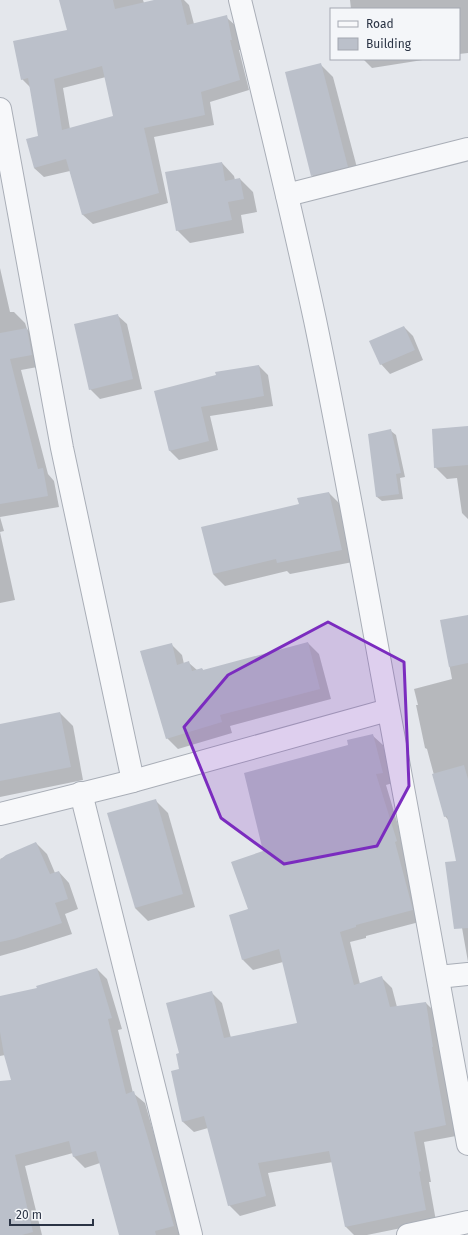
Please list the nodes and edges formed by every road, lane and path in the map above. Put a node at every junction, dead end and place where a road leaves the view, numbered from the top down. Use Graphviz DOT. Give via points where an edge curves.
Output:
graph roads {
  1 [pos="240,0"];
  2 [pos="0,109"];
  3 [pos="468,149"];
  4 [pos="287,195"];
  5 [pos="388,710"];
  6 [pos="133,781"];
  7 [pos="81,793"];
  8 [pos="0,814"];
  9 [pos="468,974"];
  10 [pos="438,977"];
  11 [pos="468,1144"];
  12 [pos="468,1222"];
  13 [pos="191,1235"];
  14 [pos="408,1235"];
  1 -- 4 [label="street"];
  2 -- 6 [label="street" via="62,448"];
  3 -- 4 [label="street"];
  4 -- 5 [label="street" via="341,447"];
  5 -- 6 [label="street"];
  5 -- 10 [label="street"];
  6 -- 7 [label="street"];
  7 -- 8 [label="street"];
  7 -- 13 [label="street"];
  9 -- 10 [label="street"];
  10 -- 11 [label="street"];
  12 -- 14 [label="street"];
}
